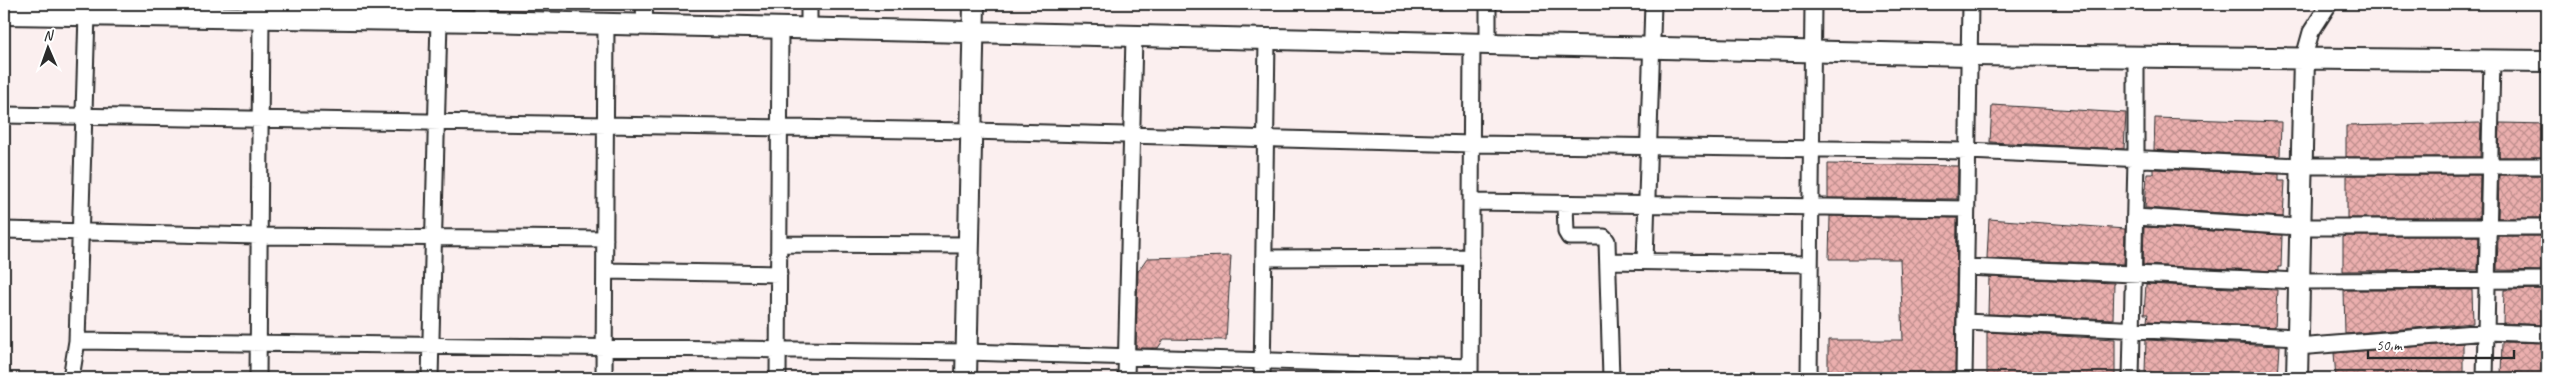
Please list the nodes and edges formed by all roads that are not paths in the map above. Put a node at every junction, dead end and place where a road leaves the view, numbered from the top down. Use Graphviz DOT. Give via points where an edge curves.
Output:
graph roads {
  1 [pos="644,4"];
  2 [pos="809,4"];
  3 [pos="974,4"];
  4 [pos="1488,4"];
  5 [pos="1653,4"];
  6 [pos="1813,4"];
  7 [pos="1970,4"];
  8 [pos="2329,4"];
  9 [pos="166,10"];
  10 [pos="331,11"];
  11 [pos="484,12"];
  12 [pos="4,14"];
  13 [pos="86,14"];
  14 [pos="261,17"];
  15 [pos="439,20"];
  16 [pos="606,24"];
  17 [pos="645,25"];
  18 [pos="780,28"];
  19 [pos="809,28"];
  20 [pos="973,32"];
  21 [pos="1134,36"];
  22 [pos="1267,40"];
  23 [pos="1480,45"];
  24 [pos="1653,49"];
  25 [pos="1812,52"];
  26 [pos="1969,55"];
  27 [pos="2136,57"];
  28 [pos="2304,57"];
  29 [pos="2492,60"];
  30 [pos="2547,61"];
  31 [pos="4,115"];
  32 [pos="84,116"];
  33 [pos="260,119"];
  34 [pos="436,122"];
  35 [pos="606,125"];
  36 [pos="780,128"];
  37 [pos="971,131"];
  38 [pos="1132,135"];
  39 [pos="1266,138"];
  40 [pos="1472,144"];
  41 [pos="1650,146"];
  42 [pos="1811,149"];
  43 [pos="1968,151"];
  44 [pos="2136,159"];
  45 [pos="2492,165"];
  46 [pos="2300,166"];
  47 [pos="2547,166"];
  48 [pos="1472,202"];
  49 [pos="1565,204"];
  50 [pos="1648,205"];
  51 [pos="1810,208"];
  52 [pos="1967,209"];
  53 [pos="2134,217"];
  54 [pos="2299,227"];
  55 [pos="2490,227"];
  56 [pos="2547,227"];
  57 [pos="4,230"];
  58 [pos="80,230"];
  59 [pos="258,236"];
  60 [pos="434,236"];
  61 [pos="605,239"];
  62 [pos="779,244"];
  63 [pos="969,244"];
  64 [pos="1471,257"];
  65 [pos="1264,258"];
  66 [pos="1645,261"];
  67 [pos="1608,262"];
  68 [pos="1810,264"];
  69 [pos="1966,268"];
  70 [pos="605,271"];
  71 [pos="779,274"];
  72 [pos="2133,275"];
  73 [pos="2488,279"];
  74 [pos="2547,280"];
  75 [pos="2298,281"];
  76 [pos="1965,322"];
  77 [pos="2132,329"];
  78 [pos="2487,332"];
  79 [pos="2547,334"];
  80 [pos="77,341"];
  81 [pos="2297,342"];
  82 [pos="257,344"];
  83 [pos="431,346"];
  84 [pos="604,348"];
  85 [pos="778,350"];
  86 [pos="967,352"];
  87 [pos="1127,357"];
  88 [pos="1262,361"];
  89 [pos="1470,373"];
  90 [pos="71,378"];
  91 [pos="258,378"];
  92 [pos="430,378"];
  93 [pos="604,378"];
  94 [pos="778,378"];
  95 [pos="966,378"];
  96 [pos="1126,378"];
  97 [pos="1262,378"];
  98 [pos="1611,378"];
  99 [pos="1809,378"];
  100 [pos="1964,378"];
  101 [pos="2131,378"];
  102 [pos="2296,378"];
  103 [pos="2485,378"];
  1 -- 17 [label="street"];
  2 -- 19 [label="street"];
  3 -- 20 [label="street"];
  4 -- 23 [label="street"];
  5 -- 24 [label="street"];
  6 -- 25 [label="street"];
  7 -- 26 [label="street"];
  8 -- 28 [label="street" via="2311,32"];
  9 -- 13 [label="street"];
  9 -- 14 [label="street"];
  10 -- 14 [label="street"];
  10 -- 15 [label="street"];
  11 -- 15 [label="street"];
  11 -- 16 [label="street"];
  12 -- 13 [label="street"];
  13 -- 32 [label="street"];
  14 -- 33 [label="street"];
  15 -- 34 [label="street"];
  16 -- 17 [label="street"];
  16 -- 35 [label="street"];
  17 -- 18 [label="street"];
  18 -- 19 [label="street"];
  18 -- 36 [label="street"];
  19 -- 20 [label="street"];
  20 -- 21 [label="street"];
  20 -- 37 [label="street"];
  21 -- 22 [label="street"];
  21 -- 38 [label="street"];
  22 -- 23 [label="street"];
  22 -- 39 [label="street"];
  23 -- 24 [label="street"];
  23 -- 40 [label="street"];
  24 -- 25 [label="street"];
  24 -- 41 [label="street"];
  25 -- 26 [label="street"];
  25 -- 42 [label="street"];
  26 -- 27 [label="street"];
  26 -- 43 [label="street"];
  27 -- 28 [label="street"];
  27 -- 44 [label="street"];
  28 -- 29 [label="street"];
  28 -- 46 [label="street"];
  29 -- 30 [label="street"];
  29 -- 45 [label="street"];
  31 -- 32 [label="street"];
  32 -- 33 [label="street"];
  32 -- 58 [label="street"];
  33 -- 34 [label="street"];
  33 -- 59 [label="street"];
  34 -- 35 [label="street"];
  34 -- 60 [label="street"];
  35 -- 36 [label="street"];
  35 -- 61 [label="street"];
  36 -- 37 [label="street"];
  36 -- 62 [label="street"];
  37 -- 38 [label="street"];
  37 -- 63 [label="street"];
  38 -- 39 [label="street"];
  38 -- 87 [label="street"];
  39 -- 40 [label="street"];
  39 -- 65 [label="street"];
  40 -- 41 [label="street"];
  40 -- 48 [label="street"];
  41 -- 42 [label="street"];
  41 -- 50 [label="street"];
  42 -- 43 [label="street"];
  42 -- 51 [label="street"];
  43 -- 44 [label="street"];
  43 -- 52 [label="street"];
  44 -- 46 [label="street"];
  44 -- 53 [label="street"];
  45 -- 46 [label="street"];
  45 -- 47 [label="street"];
  45 -- 55 [label="street"];
  46 -- 54 [label="street"];
  48 -- 49 [label="street"];
  48 -- 64 [label="street"];
  49 -- 50 [label="street"];
  49 -- 67 [label="street" via="1566,232 1569,236 1604,237"];
  50 -- 51 [label="street"];
  50 -- 66 [label="street"];
  51 -- 52 [label="street"];
  51 -- 68 [label="street"];
  52 -- 69 [label="street"];
  53 -- 54 [label="street"];
  53 -- 72 [label="street"];
  54 -- 55 [label="street"];
  54 -- 75 [label="street"];
  55 -- 56 [label="street"];
  55 -- 73 [label="street"];
  57 -- 58 [label="street"];
  58 -- 59 [label="street"];
  58 -- 80 [label="street"];
  59 -- 60 [label="street"];
  59 -- 82 [label="street"];
  60 -- 61 [label="street"];
  60 -- 83 [label="street"];
  61 -- 70 [label="street"];
  62 -- 63 [label="street"];
  62 -- 71 [label="street"];
  63 -- 86 [label="street"];
  64 -- 65 [label="street"];
  64 -- 89 [label="street"];
  65 -- 88 [label="street"];
  66 -- 67 [label="street"];
  66 -- 68 [label="street"];
  67 -- 98 [label="street"];
  68 -- 99 [label="street"];
  69 -- 72 [label="street"];
  69 -- 76 [label="street"];
  70 -- 71 [label="street"];
  70 -- 84 [label="street"];
  71 -- 85 [label="street"];
  72 -- 75 [label="street"];
  72 -- 77 [label="street"];
  73 -- 74 [label="street"];
  73 -- 75 [label="street"];
  73 -- 78 [label="street"];
  75 -- 81 [label="street"];
  76 -- 77 [label="street"];
  76 -- 100 [label="street"];
  77 -- 81 [label="street"];
  77 -- 101 [label="street"];
  78 -- 79 [label="street"];
  78 -- 81 [label="street"];
  78 -- 103 [label="street"];
  80 -- 82 [label="street"];
  80 -- 90 [label="street"];
  81 -- 102 [label="street"];
  82 -- 83 [label="street"];
  82 -- 91 [label="street"];
  83 -- 84 [label="street"];
  83 -- 92 [label="street"];
  84 -- 85 [label="street"];
  84 -- 93 [label="street"];
  85 -- 86 [label="street"];
  85 -- 94 [label="street"];
  86 -- 87 [label="street"];
  86 -- 95 [label="street"];
  87 -- 88 [label="street"];
  87 -- 96 [label="street"];
  88 -- 89 [label="street"];
  88 -- 97 [label="street"];
}
